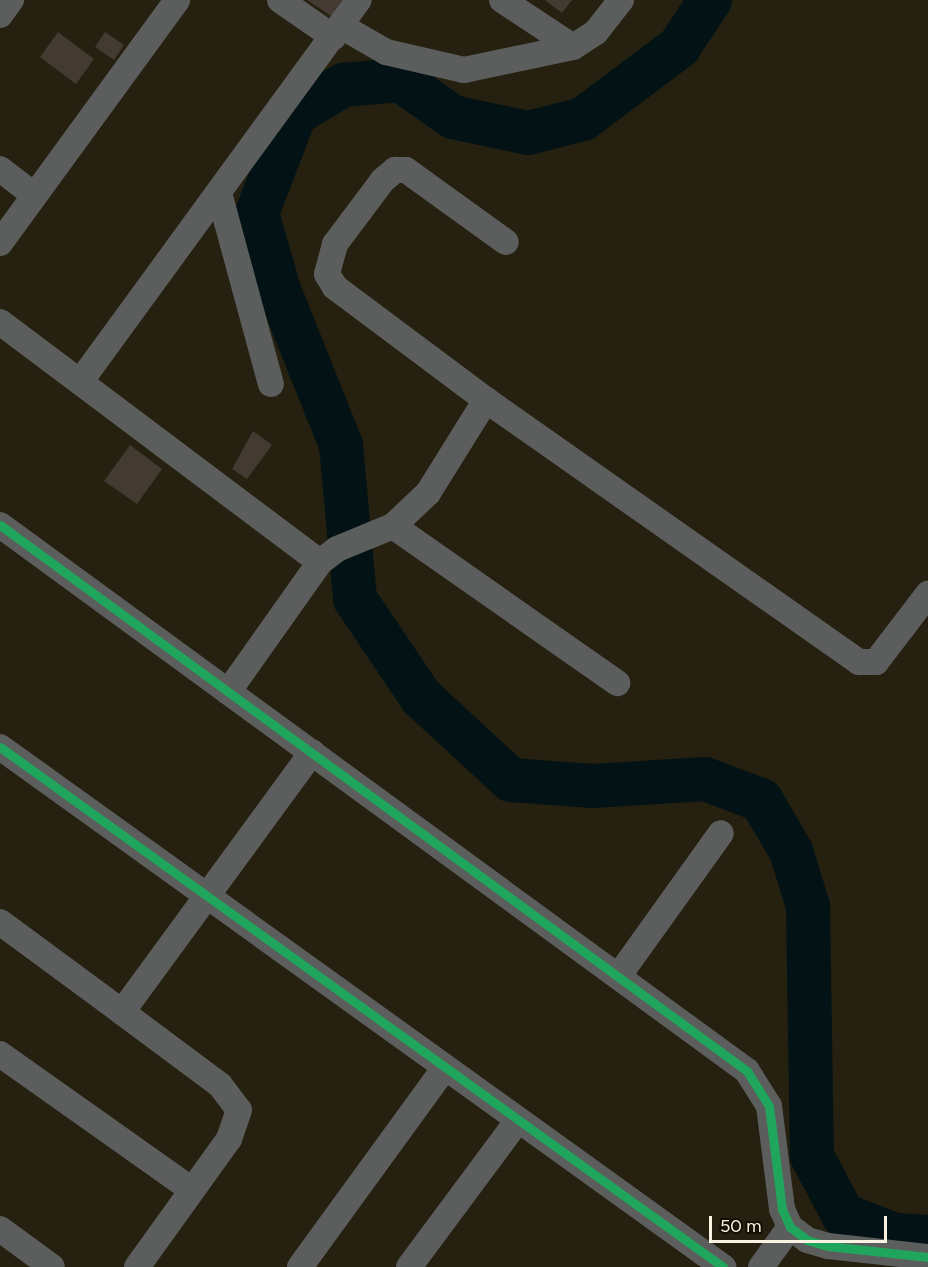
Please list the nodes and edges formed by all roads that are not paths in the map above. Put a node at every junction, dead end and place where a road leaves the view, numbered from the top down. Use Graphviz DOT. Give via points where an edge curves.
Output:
graph roads {
  1 [pos="11,0"];
  2 [pos="177,0"];
  3 [pos="280,0"];
  4 [pos="359,0"];
  5 [pos="502,0"];
  6 [pos="621,0"];
  7 [pos="0,15"];
  8 [pos="337,32"];
  9 [pos="573,47"];
  10 [pos="0,170"];
  11 [pos="219,193"];
  12 [pos="34,195"];
  13 [pos="506,242"];
  14 [pos="0,243"];
  15 [pos="0,322"];
  16 [pos="80,382"];
  17 [pos="271,384"];
  18 [pos="486,400"];
  19 [pos="0,525"];
  20 [pos="393,526"];
  21 [pos="339,550"];
  22 [pos="928,594"];
  23 [pos="617,683"];
  24 [pos="228,692"];
  25 [pos="0,747"];
  26 [pos="312,752"];
  27 [pos="721,833"];
  28 [pos="205,898"];
  29 [pos="0,922"];
  30 [pos="620,974"];
  31 [pos="123,1012"];
  32 [pos="0,1054"];
  33 [pos="444,1069"];
  34 [pos="518,1120"];
  35 [pos="192,1190"];
  36 [pos="790,1227"];
  37 [pos="0,1229"];
  38 [pos="928,1257"];
  39 [pos="52,1267"];
  40 [pos="137,1267"];
  41 [pos="300,1267"];
  42 [pos="410,1267"];
  43 [pos="723,1267"];
  44 [pos="761,1267"];
  1 -- 7 [label="street"];
  2 -- 12 [label="street"];
  3 -- 8 [label="street"];
  4 -- 8 [label="street"];
  5 -- 9 [label="street"];
  6 -- 9 [label="street" via="596,32"];
  8 -- 9 [label="street" via="386,52 464,70"];
  8 -- 11 [label="street"];
  10 -- 12 [label="street"];
  11 -- 16 [label="street"];
  11 -- 17 [label="street"];
  12 -- 14 [label="street"];
  13 -- 18 [label="street" via="417,177 395,171 328,258 327,274 335,287"];
  15 -- 16 [label="street"];
  16 -- 21 [label="street"];
  18 -- 20 [label="street" via="428,493"];
  18 -- 22 [label="street" via="859,662 876,662"];
  19 -- 24 [label="street"];
  20 -- 21 [label="street"];
  20 -- 23 [label="street"];
  21 -- 24 [label="street"];
  24 -- 26 [label="street"];
  25 -- 28 [label="street"];
  26 -- 28 [label="street"];
  26 -- 30 [label="street"];
  27 -- 30 [label="street"];
  28 -- 31 [label="street"];
  28 -- 33 [label="street"];
  29 -- 31 [label="street"];
  30 -- 36 [label="street" via="761,1086 769,1106 783,1209"];
  31 -- 35 [label="street" via="220,1084 239,1110 229,1139"];
  32 -- 35 [label="street"];
  33 -- 34 [label="street"];
  33 -- 41 [label="street"];
  34 -- 42 [label="street"];
  34 -- 43 [label="street"];
  35 -- 40 [label="street"];
  36 -- 38 [label="street" via="807,1240 828,1246"];
  36 -- 44 [label="street"];
  37 -- 39 [label="street"];
}
